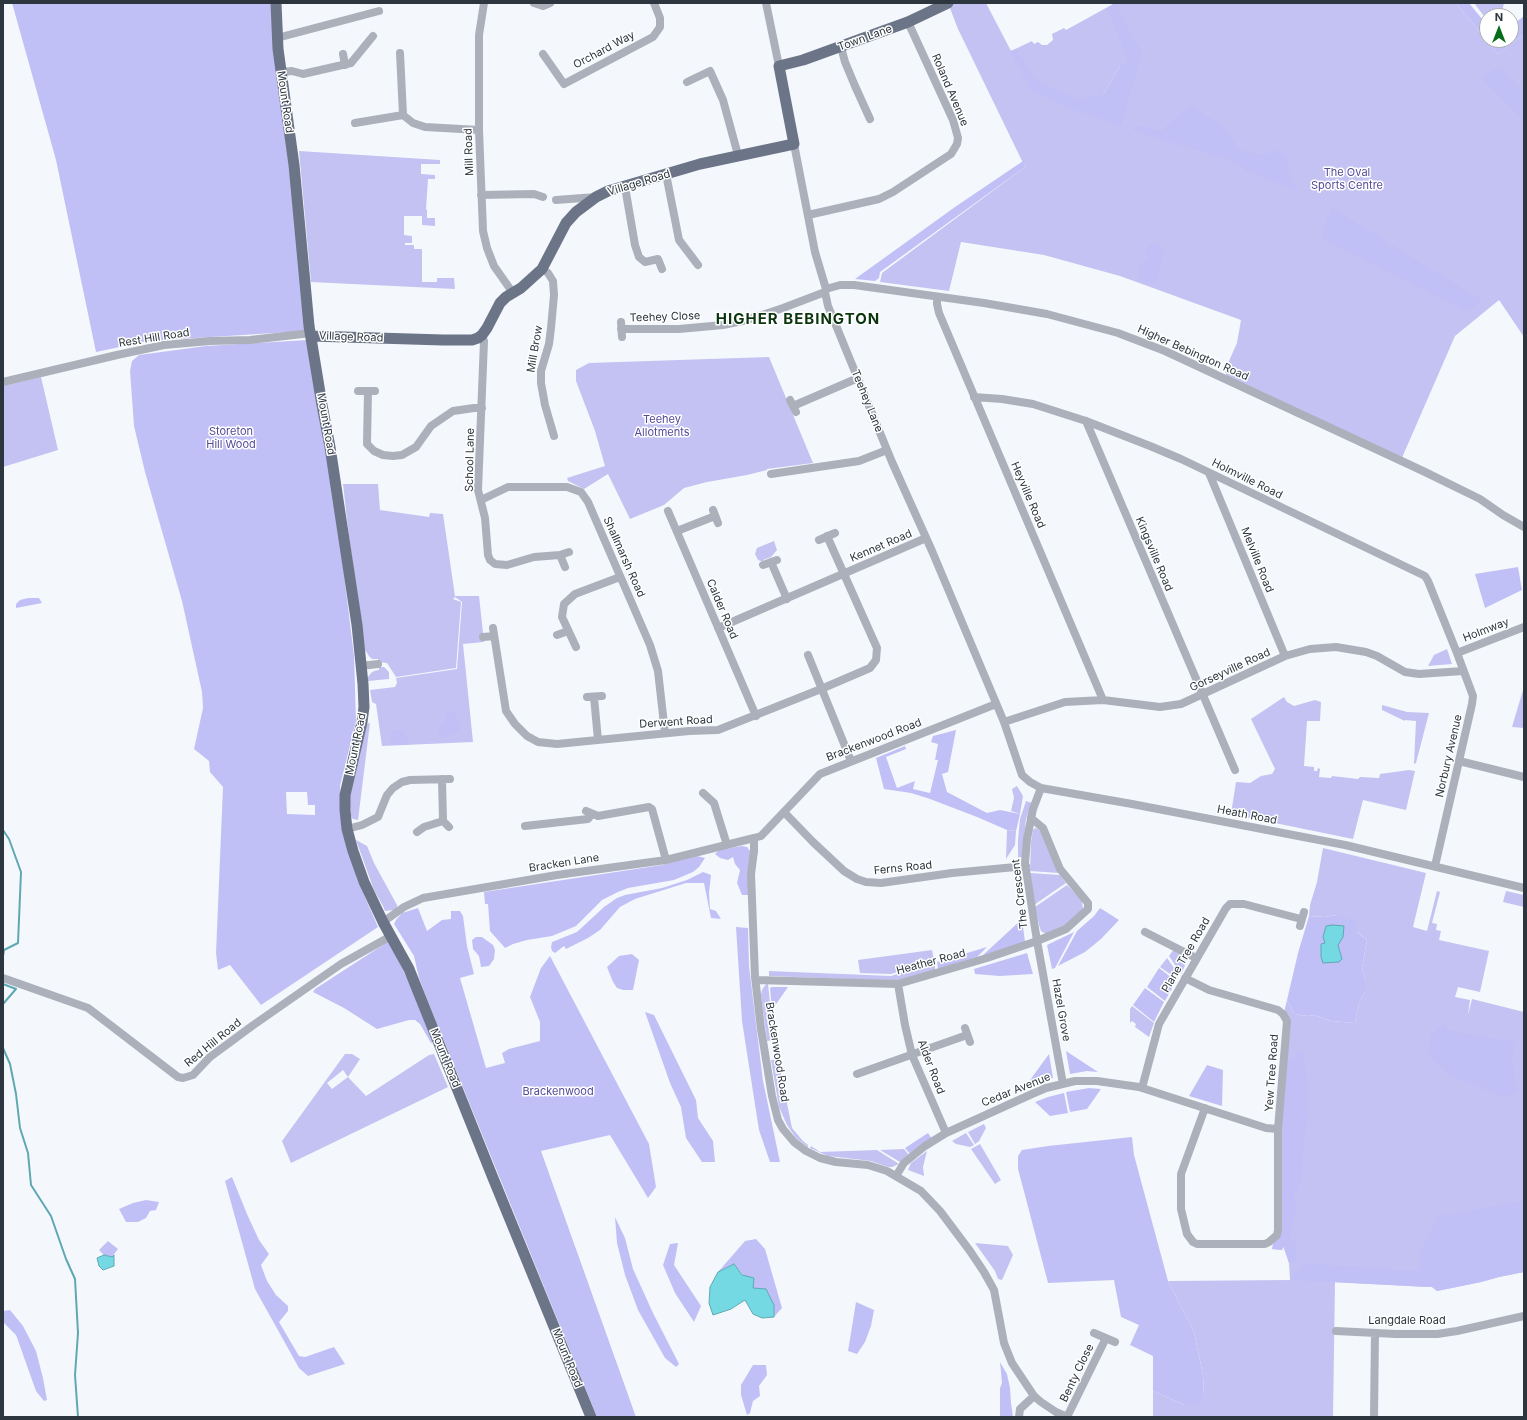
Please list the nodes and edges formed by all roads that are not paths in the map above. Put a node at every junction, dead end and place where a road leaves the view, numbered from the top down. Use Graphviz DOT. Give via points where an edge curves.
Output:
graph roads {
  1 [pos="276,3"];
  2 [pos="484,3"];
  3 [pos="534,3"];
  4 [pos="550,3"];
  5 [pos="654,3"];
  6 [pos="766,3"];
  7 [pos="948,3"];
  8 [pos="379,11"];
  9 [pos="908,22"];
  10 [pos="373,36"];
  11 [pos="277,38"];
  12 [pos="841,47"];
  13 [pos="400,53"];
  14 [pos="343,54"];
  15 [pos="543,54"];
  16 [pos="345,64"];
  17 [pos="779,66"];
  18 [pos="281,72"];
  19 [pos="687,82"];
  20 [pos="403,115"];
  21 [pos="870,118"];
  22 [pos="355,123"];
  23 [pos="479,130"];
  24 [pos="794,144"];
  25 [pos="738,155"];
  26 [pos="666,174"];
  27 [pos="625,186"];
  28 [pos="481,195"];
  29 [pos="543,197"];
  30 [pos="596,197"];
  31 [pos="556,200"];
  32 [pos="808,215"];
  33 [pos="698,265"];
  34 [pos="542,269"];
  35 [pos="662,269"];
  36 [pos="825,291"];
  37 [pos="513,293"];
  38 [pos="937,297"];
  39 [pos="621,329"];
  40 [pos="314,335"];
  41 [pos="482,335"];
  42 [pos="858,378"];
  43 [pos="3,382"];
  44 [pos="358,391"];
  45 [pos="974,397"];
  46 [pos="793,406"];
  47 [pos="482,408"];
  48 [pos="1086,421"];
  49 [pos="554,436"];
  50 [pos="887,450"];
  51 [pos="1209,473"];
  52 [pos="771,474"];
  53 [pos="481,500"];
  54 [pos="668,511"];
  55 [pos="716,516"];
  56 [pos="1524,527"];
  57 [pos="676,531"];
  58 [pos="835,532"];
  59 [pos="827,536"];
  60 [pos="926,538"];
  61 [pos="819,540"];
  62 [pos="569,552"];
  63 [pos="560,555"];
  64 [pos="763,565"];
  65 [pos="565,567"];
  66 [pos="843,574"];
  67 [pos="620,577"];
  68 [pos="786,599"];
  69 [pos="718,628"];
  70 [pos="1523,630"];
  71 [pos="568,631"];
  72 [pos="558,635"];
  73 [pos="483,637"];
  74 [pos="576,647"];
  75 [pos="1457,652"];
  76 [pos="808,655"];
  77 [pos="1284,656"];
  78 [pos="378,664"];
  79 [pos="361,666"];
  80 [pos="1463,671"];
  81 [pos="822,689"];
  82 [pos="1202,695"];
  83 [pos="595,696"];
  84 [pos="1103,700"];
  85 [pos="996,704"];
  86 [pos="756,716"];
  87 [pos="1004,722"];
  88 [pos="665,733"];
  89 [pos="598,740"];
  90 [pos="851,761"];
  91 [pos="1460,761"];
  92 [pos="1235,770"];
  93 [pos="1524,777"];
  94 [pos="1041,788"];
  95 [pos="702,792"];
  96 [pos="784,812"];
  97 [pos="1031,818"];
  98 [pos="443,821"];
  99 [pos="525,826"];
  100 [pos="449,827"];
  101 [pos="419,828"];
  102 [pos="347,829"];
  103 [pos="754,838"];
  104 [pos="727,845"];
  105 [pos="666,860"];
  106 [pos="1026,866"];
  107 [pos="1435,866"];
  108 [pos="1524,888"];
  109 [pos="1302,919"];
  110 [pos="383,922"];
  111 [pos="1145,932"];
  112 [pos="391,936"];
  113 [pos="1037,941"];
  114 [pos="1196,958"];
  115 [pos="3,978"];
  116 [pos="1185,978"];
  117 [pos="756,980"];
  118 [pos="898,984"];
  119 [pos="967,1035"];
  120 [pos="912,1055"];
  121 [pos="857,1074"];
  122 [pos="1063,1084"];
  123 [pos="1142,1088"];
  124 [pos="1205,1108"];
  125 [pos="1278,1129"];
  126 [pos="946,1133"];
  127 [pos="896,1176"];
  128 [pos="1524,1316"];
  129 [pos="1336,1332"];
  130 [pos="1094,1333"];
  131 [pos="1375,1334"];
  132 [pos="1106,1338"];
  133 [pos="1115,1342"];
  134 [pos="1034,1396"];
  135 [pos="591,1417"];
  136 [pos="1019,1417"];
  137 [pos="1067,1417"];
  138 [pos="1374,1417"];
  1 -- 11 [label="main road, Mount Road"];
  2 -- 23 [label="street, Mill Road" via="479,35"];
  3 -- 4 [label="street" via="543,6"];
  5 -- 15 [label="street, Orchard Way" via="660,18 660,26 653,37 564,84"];
  6 -- 17 [label="street"];
  7 -- 9 [label="main road, Town Lane"];
  8 -- 11 [label="street"];
  9 -- 12 [label="main road, Town Lane"];
  9 -- 32 [label="street, Roland Avenue" via="953,120 957,144 951,154 879,199"];
  10 -- 16 [label="street" via="351,63"];
  11 -- 18 [label="main road, Mount Road"];
  12 -- 17 [label="main road, Town Lane"];
  12 -- 21 [label="street" via="852,80"];
  13 -- 20 [label="street"];
  14 -- 16 [label="street"];
  16 -- 18 [label="street" via="303,74"];
  17 -- 24 [label="main road, Teehey Lane"];
  18 -- 40 [label="main road, Mount Road"];
  19 -- 25 [label="street" via="710,71 723,100"];
  20 -- 22 [label="street"];
  20 -- 23 [label="street" via="413,123 425,127"];
  23 -- 28 [label="street, Mill Road"];
  24 -- 25 [label="main road, Village Road"];
  24 -- 32 [label="street, Teehey Lane"];
  25 -- 26 [label="main road, Village Road"];
  26 -- 27 [label="main road, Village Road"];
  26 -- 33 [label="street" via="679,240"];
  27 -- 30 [label="main road, Village Road"];
  27 -- 35 [label="street" via="639,256 645,262 658,259"];
  28 -- 29 [label="street" via="534,194"];
  28 -- 37 [label="street, Mill Road" via="483,231 487,248 494,266"];
  30 -- 31 [label="street"];
  30 -- 34 [label="main road, Village Road" via="566,223"];
  32 -- 36 [label="street, Teehey Lane"];
  34 -- 37 [label="main road, Village Road"];
  34 -- 49 [label="street, Mill Brow" via="553,281 551,328 541,371 541,383"];
  36 -- 38 [label="street, Higher Bebington Road" via="840,285 854,285"];
  36 -- 39 [label="street, Teehey Close" via="769,313 723,325 679,329"];
  36 -- 42 [label="street, Teehey Lane" via="828,306"];
  37 -- 41 [label="main road, Village Road" via="500,303"];
  38 -- 45 [label="street, Heyville Road" via="939,313"];
  38 -- 56 [label="street, Higher Bebington Road" via="1070,319 1158,348 1423,471 1480,499"];
  40 -- 41 [label="main road, Village Road" via="472,340"];
  40 -- 43 [label="street, Rest Hill Road" via="164,345"];
  40 -- 79 [label="main road, Mount Road"];
  41 -- 47 [label="street, School Lane"];
  42 -- 46 [label="street"];
  42 -- 50 [label="street, Teehey Lane"];
  44 -- 47 [label="street" via="371,391 367,444 374,451 388,456 402,455 416,447 432,426 453,411"];
  45 -- 48 [label="street, Holmville Road" via="1033,404"];
  45 -- 84 [label="street, Heyville Road"];
  47 -- 53 [label="street, School Lane" via="478,490"];
  48 -- 51 [label="street, Holmville Road"];
  48 -- 82 [label="street, Kingsville Road"];
  50 -- 52 [label="street" via="859,461"];
  50 -- 60 [label="street, Teehey Lane"];
  51 -- 75 [label="street, Holmville Road" via="1425,576"];
  51 -- 77 [label="street, Melville Road"];
  53 -- 63 [label="street, School Lane" via="488,555 495,564 507,565 534,557"];
  53 -- 67 [label="street, Shallmarsh Road" via="508,487 567,487 581,492 588,502"];
  54 -- 57 [label="street, Calder Road"];
  55 -- 57 [label="street"];
  57 -- 69 [label="street, Calder Road"];
  58 -- 59 [label="street"];
  59 -- 61 [label="street"];
  59 -- 66 [label="street, Kennet Road"];
  60 -- 66 [label="street, Kennet Road"];
  60 -- 85 [label="street, Teehey Lane"];
  62 -- 63 [label="street, School Lane"];
  63 -- 65 [label="street"];
  64 -- 68 [label="street" via="774,561"];
  66 -- 68 [label="street, Kennet Road"];
  66 -- 81 [label="street, Derwent Road" via="877,648 876,660 870,668"];
  67 -- 71 [label="street" via="575,594 564,604 562,617"];
  67 -- 88 [label="street, Shallmarsh Road" via="655,658"];
  68 -- 69 [label="street, Kennet Road"];
  69 -- 86 [label="street, Calder Road"];
  70 -- 75 [label="street, Holmway"];
  71 -- 72 [label="street"];
  71 -- 74 [label="street"];
  73 -- 89 [label="street, Derwent Road" via="494,632 506,711 527,736 544,744"];
  75 -- 80 [label="street, Norbury Avenue"];
  76 -- 81 [label="street"];
  77 -- 80 [label="street, Gorseyville Road" via="1310,648 1336,647 1377,656 1406,672 1419,674"];
  77 -- 82 [label="street, Gorseyville Road"];
  78 -- 79 [label="street"];
  79 -- 102 [label="main road, Mount Road" via="364,707 345,795"];
  80 -- 91 [label="street, Norbury Avenue" via="1472,696 1472,704"];
  81 -- 86 [label="street, Derwent Road"];
  81 -- 90 [label="street"];
  82 -- 84 [label="street, Gorseyville Road" via="1181,704 1160,707"];
  82 -- 92 [label="street, Kingsville Road"];
  83 -- 89 [label="street"];
  84 -- 87 [label="street, Gorseyville Road" via="1064,702"];
  85 -- 87 [label="street, Teehey Lane"];
  85 -- 90 [label="street, Brackenwood Road"];
  86 -- 88 [label="street, Derwent Road" via="718,730"];
  87 -- 94 [label="street, Heath Road" via="1022,775"];
  88 -- 89 [label="street, Derwent Road"];
  90 -- 96 [label="street, Brackenwood Road" via="820,774"];
  91 -- 93 [label="street"];
  91 -- 107 [label="street, Norbury Avenue"];
  94 -- 97 [label="street, The Crescent"];
  94 -- 107 [label="street, Heath Road" via="1345,845"];
  95 -- 104 [label="street" via="714,803"];
  96 -- 103 [label="street, Brackenwood Road" via="761,836"];
  96 -- 106 [label="street, Ferns Road" via="844,871 866,882 882,883"];
  97 -- 106 [label="street, The Crescent"];
  97 -- 113 [label="street, The Crescent" via="1043,828 1060,869 1088,903 1088,910 1066,929"];
  98 -- 100 [label="street"];
  98 -- 101 [label="street"];
  98 -- 102 [label="street" via="446,779 410,780 393,788 387,795 378,817"];
  99 -- 105 [label="street" via="588,819 589,813 598,816 649,807 652,809"];
  102 -- 110 [label="main road, Mount Road" via="364,882"];
  103 -- 104 [label="street, Bracken Lane"];
  103 -- 117 [label="street, Brackenwood Road" via="751,874"];
  104 -- 105 [label="street, Bracken Lane"];
  105 -- 110 [label="street, Bracken Lane" via="422,898"];
  106 -- 113 [label="street, The Crescent"];
  107 -- 108 [label="street, Heath Road"];
  109 -- 114 [label="street, Plane Tree Road" via="1244,904 1230,904"];
  110 -- 112 [label="main road, Mount Road"];
  111 -- 114 [label="street"];
  112 -- 115 [label="street, Red Hill Road" via="330,972 210,1057 193,1075 183,1078 178,1077 88,1008"];
  112 -- 135 [label="main road, Mount Road" via="409,969"];
  113 -- 118 [label="street, Heather Road"];
  113 -- 122 [label="street, Hazel Grove"];
  114 -- 116 [label="street, Plane Tree Road"];
  116 -- 123 [label="street, Plane Tree Road" via="1159,1024"];
  116 -- 125 [label="street, Yew Tree Road" via="1209,990 1278,1010 1283,1014 1286,1020"];
  117 -- 118 [label="street, Heather Road"];
  117 -- 127 [label="street, Brackenwood Road" via="772,1096 783,1129 794,1142 820,1158 868,1165"];
  118 -- 120 [label="street, Alder Road"];
  119 -- 120 [label="street"];
  120 -- 121 [label="street"];
  120 -- 126 [label="street, Alder Road"];
  122 -- 123 [label="street, Cedar Avenue" via="1092,1080"];
  122 -- 126 [label="street, Cedar Avenue" via="1046,1088"];
  123 -- 124 [label="street, Cedar Avenue"];
  124 -- 125 [label="street, Cedar Avenue" via="1266,1128"];
  124 -- 125 [label="street, Yew Tree Road" via="1181,1174 1181,1209 1189,1237 1197,1244 1266,1244 1277,1235"];
  126 -- 127 [label="street, Cedar Avenue" via="904,1163"];
  127 -- 134 [label="street, Brackenwood Road" via="921,1192 940,1211 984,1272 994,1290 1004,1343 1012,1363"];
  128 -- 131 [label="street, Langdale Road" via="1437,1334"];
  129 -- 131 [label="street, Langdale Road"];
  130 -- 132 [label="street, Benty Close"];
  131 -- 138 [label="street"];
  132 -- 133 [label="street, Benty Close"];
  132 -- 137 [label="street, Benty Close"];
  134 -- 136 [label="street" via="1020,1409"];
  134 -- 137 [label="street"];
}
